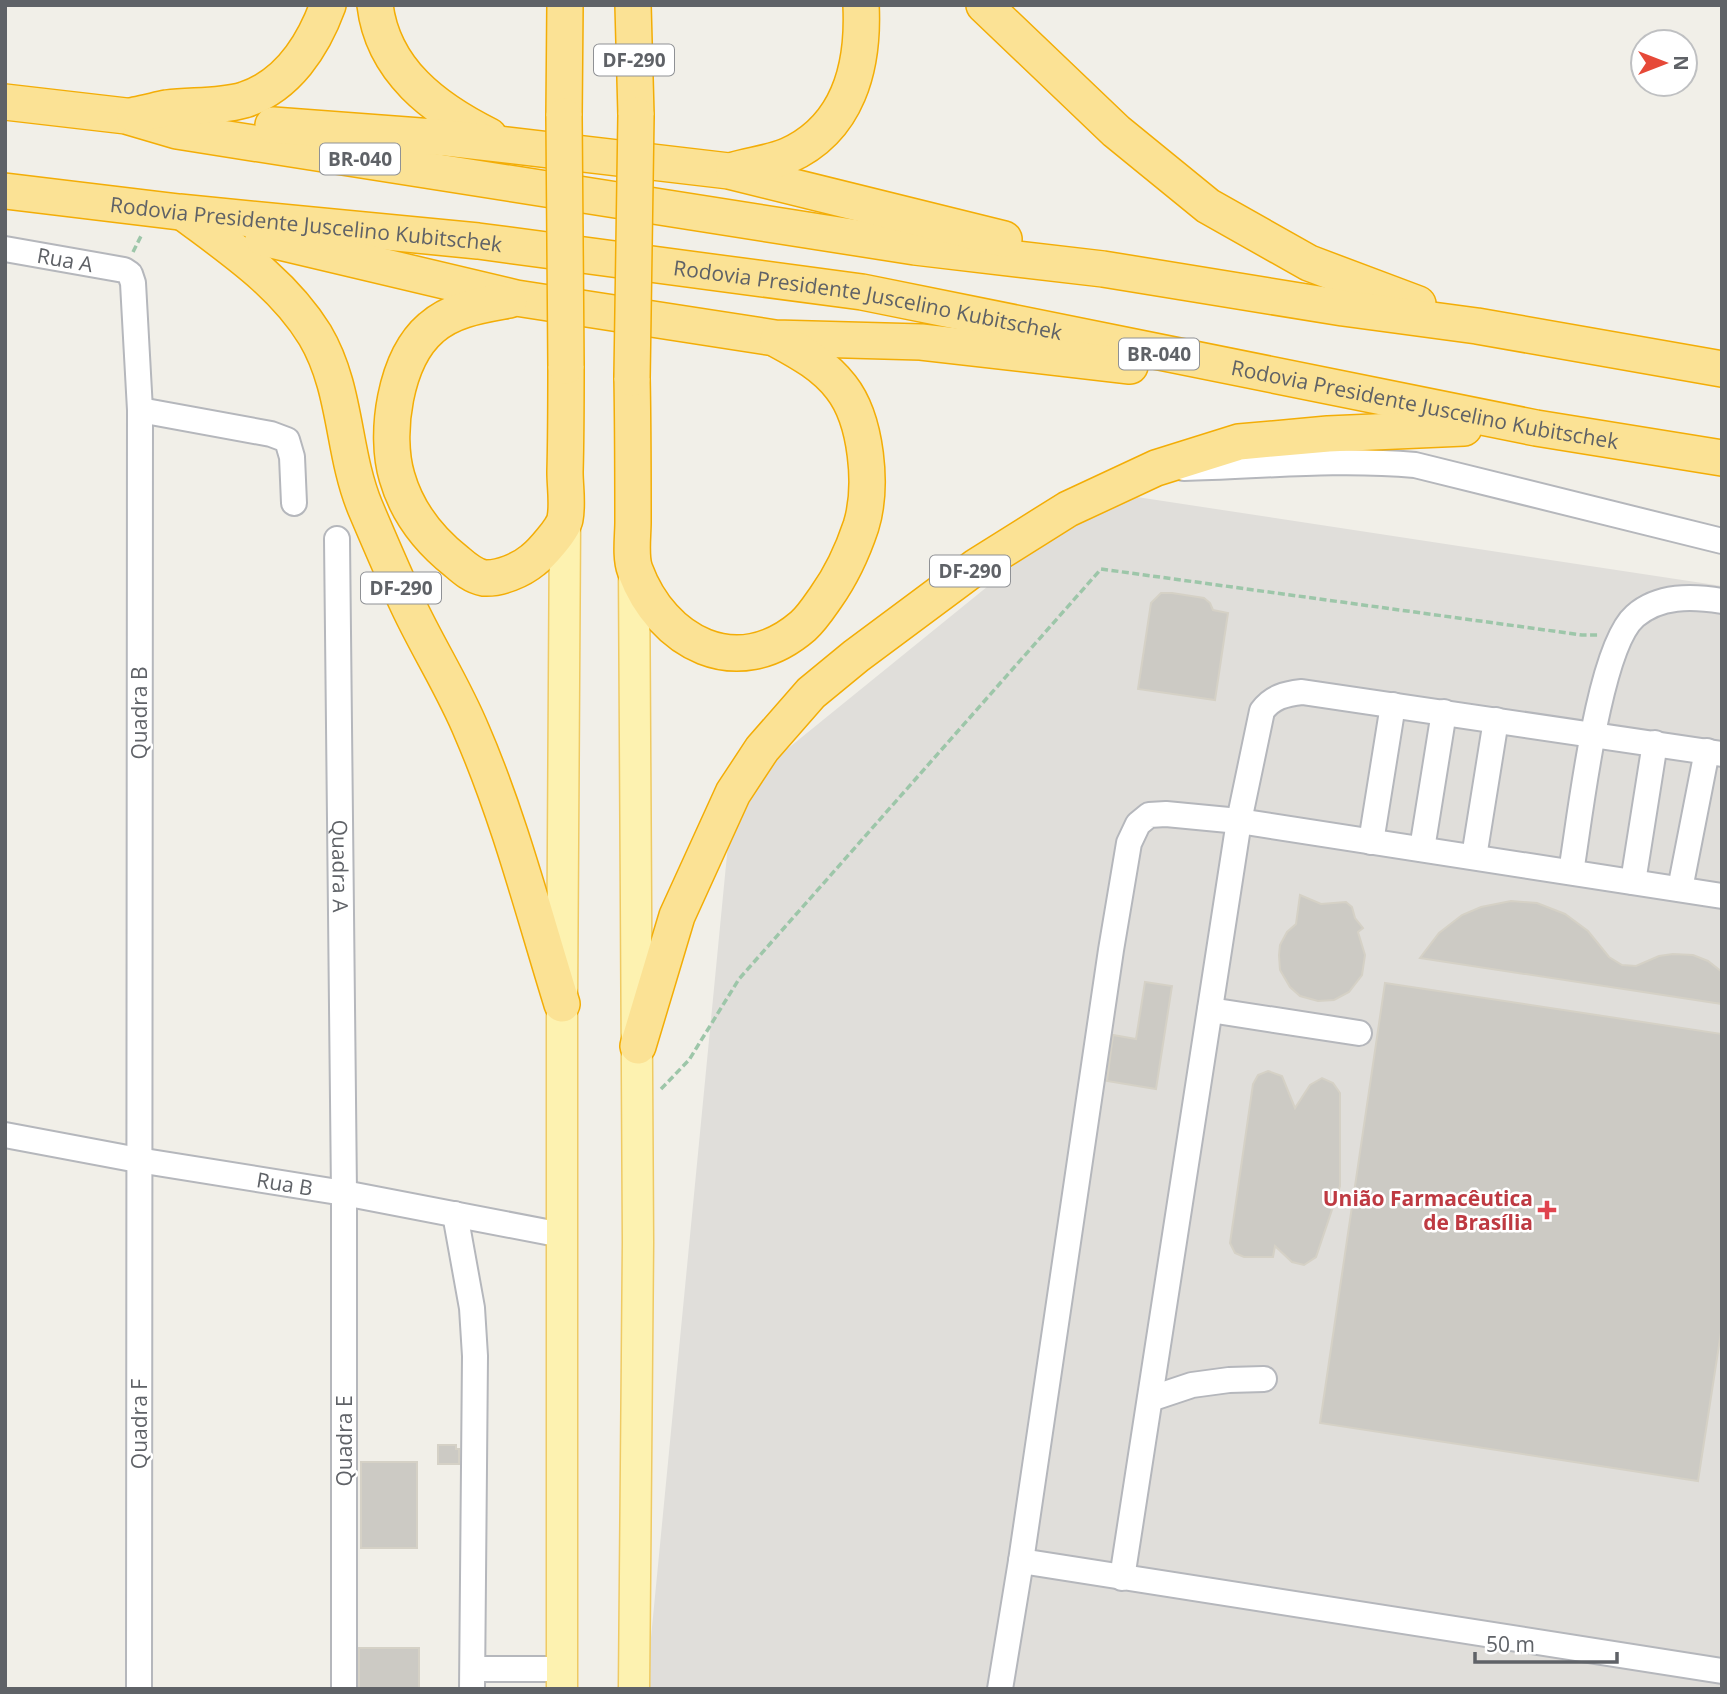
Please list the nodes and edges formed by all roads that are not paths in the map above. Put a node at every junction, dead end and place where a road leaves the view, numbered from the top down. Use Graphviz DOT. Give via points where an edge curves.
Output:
graph roads {
  1 [pos="328,5"];
  2 [pos="375,5"];
  3 [pos="565,5"];
  4 [pos="633,5"];
  5 [pos="861,5"];
  6 [pos="984,5"];
  7 [pos="5,102"];
  8 [pos="128,116"];
  9 [pos="505,145"];
  10 [pos="729,171"];
  11 [pos="5,191"];
  12 [pos="173,211"];
  13 [pos="5,249"];
  14 [pos="1103,269"];
  15 [pos="124,270"];
  16 [pos="516,299"];
  17 [pos="1477,326"];
  18 [pos="775,338"];
  19 [pos="1206,362"];
  20 [pos="1722,369"];
  21 [pos="140,410"];
  22 [pos="1536,428"];
  23 [pos="1722,458"];
  24 [pos="1156,468"];
  25 [pos="294,503"];
  26 [pos="565,522"];
  27 [pos="337,539"];
  28 [pos="1722,541"];
  29 [pos="634,568"];
  30 [pos="1722,601"];
  31 [pos="1393,705"];
  32 [pos="1444,712"];
  33 [pos="1496,720"];
  34 [pos="1593,733"];
  35 [pos="1656,743"];
  36 [pos="1714,752"];
  37 [pos="1238,821"];
  38 [pos="1371,842"];
  39 [pos="1422,849"];
  40 [pos="1474,858"];
  41 [pos="1571,872"];
  42 [pos="1633,882"];
  43 [pos="1680,889"];
  44 [pos="1722,896"];
  45 [pos="562,1004"];
  46 [pos="1210,1010"];
  47 [pos="1359,1033"];
  48 [pos="638,1046"];
  49 [pos="5,1135"];
  50 [pos="138,1160"];
  51 [pos="344,1193"];
  52 [pos="455,1214"];
  53 [pos="562,1235"];
  54 [pos="1264,1379"];
  55 [pos="1150,1399"];
  56 [pos="1021,1561"];
  57 [pos="1122,1578"];
  58 [pos="1722,1671"];
  59 [pos="472,1679"];
  60 [pos="562,1679"];
  61 [pos="139,1689"];
  62 [pos="344,1689"];
  63 [pos="634,1689"];
  64 [pos="1000,1689"];
  1 -- 8 [label="highway" via="313,42 284,77 264,91 242,101"];
  2 -- 9 [label="highway" via="385,41 404,76 439,107"];
  3 -- 26 [label="highway, DF-290, bridge"];
  4 -- 29 [label="highway, DF-290, bridge"];
  5 -- 10 [label="highway" via="861,47 853,86 833,118 812,140 785,156"];
  6 -- 17 [label="highway" via="1116,131 1208,206 1310,263"];
  7 -- 8 [label="highway, BR-040"];
  8 -- 9 [label="highway"];
  8 -- 14 [label="highway, BR-040" via="177,131 715,217"];
  9 -- 10 [label="highway"];
  10 -- 14 [label="highway" via="1051,251"];
  11 -- 12 [label="highway, Rodovia Presidente Juscelino Kubitschek / BR-040"];
  12 -- 16 [label="highway" via="249,235"];
  12 -- 19 [label="highway, Rodovia Presidente Juscelino Kubitschek / BR-040" via="478,241 862,292"];
  12 -- 45 [label="highway, DF-290" via="249,261 301,314 326,359 340,394 352,467 364,504 472,733 510,833"];
  13 -- 15 [label="street, Rua A"];
  14 -- 17 [label="highway, BR-040"];
  15 -- 21 [label="street, Quadra B" via="130,274 135,296"];
  16 -- 18 [label="highway"];
  16 -- 26 [label="highway, DF-290" via="450,315 418,343 407,360 395,402 396,475 409,507 437,546 484,578 528,564"];
  17 -- 20 [label="highway, BR-040"];
  18 -- 19 [label="highway" via="921,342 1155,369"];
  18 -- 29 [label="highway" via="827,371 855,410 862,434 865,504 834,585 804,625 788,636 753,652 728,652 703,648 681,635 664,618"];
  19 -- 22 [label="highway, Rodovia Presidente Juscelino Kubitschek / BR-040"];
  21 -- 25 [label="street" via="288,440"];
  21 -- 50 [label="street, Quadra B"];
  22 -- 23 [label="highway, Rodovia Presidente Juscelino Kubitschek / BR-040"];
  22 -- 24 [label="highway, DF-290" via="1411,429 1239,442"];
  24 -- 28 [label="street" via="1370,462 1415,465"];
  24 -- 48 [label="highway, DF-290" via="1068,509 977,566 811,693 762,749 733,793 677,916"];
  26 -- 45 [label="main road, DF-290"];
  27 -- 51 [label="street, Quadra A"];
  29 -- 48 [label="main road, DF-290"];
  30 -- 34 [label="street" via="1674,598 1651,604 1633,617 1611,660"];
  31 -- 32 [label="street"];
  31 -- 37 [label="street" via="1302,692 1269,701 1262,711"];
  31 -- 38 [label="street"];
  32 -- 33 [label="street"];
  32 -- 39 [label="street"];
  33 -- 34 [label="street"];
  33 -- 40 [label="street"];
  34 -- 35 [label="street"];
  34 -- 41 [label="street"];
  35 -- 36 [label="street"];
  35 -- 42 [label="street"];
  36 -- 43 [label="street"];
  37 -- 38 [label="street"];
  37 -- 46 [label="street"];
  37 -- 56 [label="street" via="1149,815 1129,842"];
  38 -- 39 [label="street"];
  39 -- 40 [label="street"];
  40 -- 41 [label="street"];
  41 -- 42 [label="street"];
  42 -- 43 [label="street"];
  43 -- 44 [label="street"];
  45 -- 53 [label="main road, DF-290"];
  46 -- 47 [label="street"];
  46 -- 55 [label="street"];
  48 -- 63 [label="main road, DF-290"];
  49 -- 50 [label="street, Rua B"];
  50 -- 51 [label="street, Rua B"];
  50 -- 61 [label="street, Quadra F"];
  51 -- 52 [label="street, Rua B"];
  51 -- 62 [label="street, Quadra E"];
  52 -- 53 [label="street, Rua B"];
  52 -- 59 [label="street" via="472,1308 475,1356"];
  53 -- 60 [label="main road, DF-290"];
  54 -- 55 [label="street" via="1192,1385"];
  55 -- 57 [label="street"];
  56 -- 57 [label="street"];
  56 -- 64 [label="street"];
  57 -- 58 [label="street"];
  59 -- 60 [label="street"];
}
